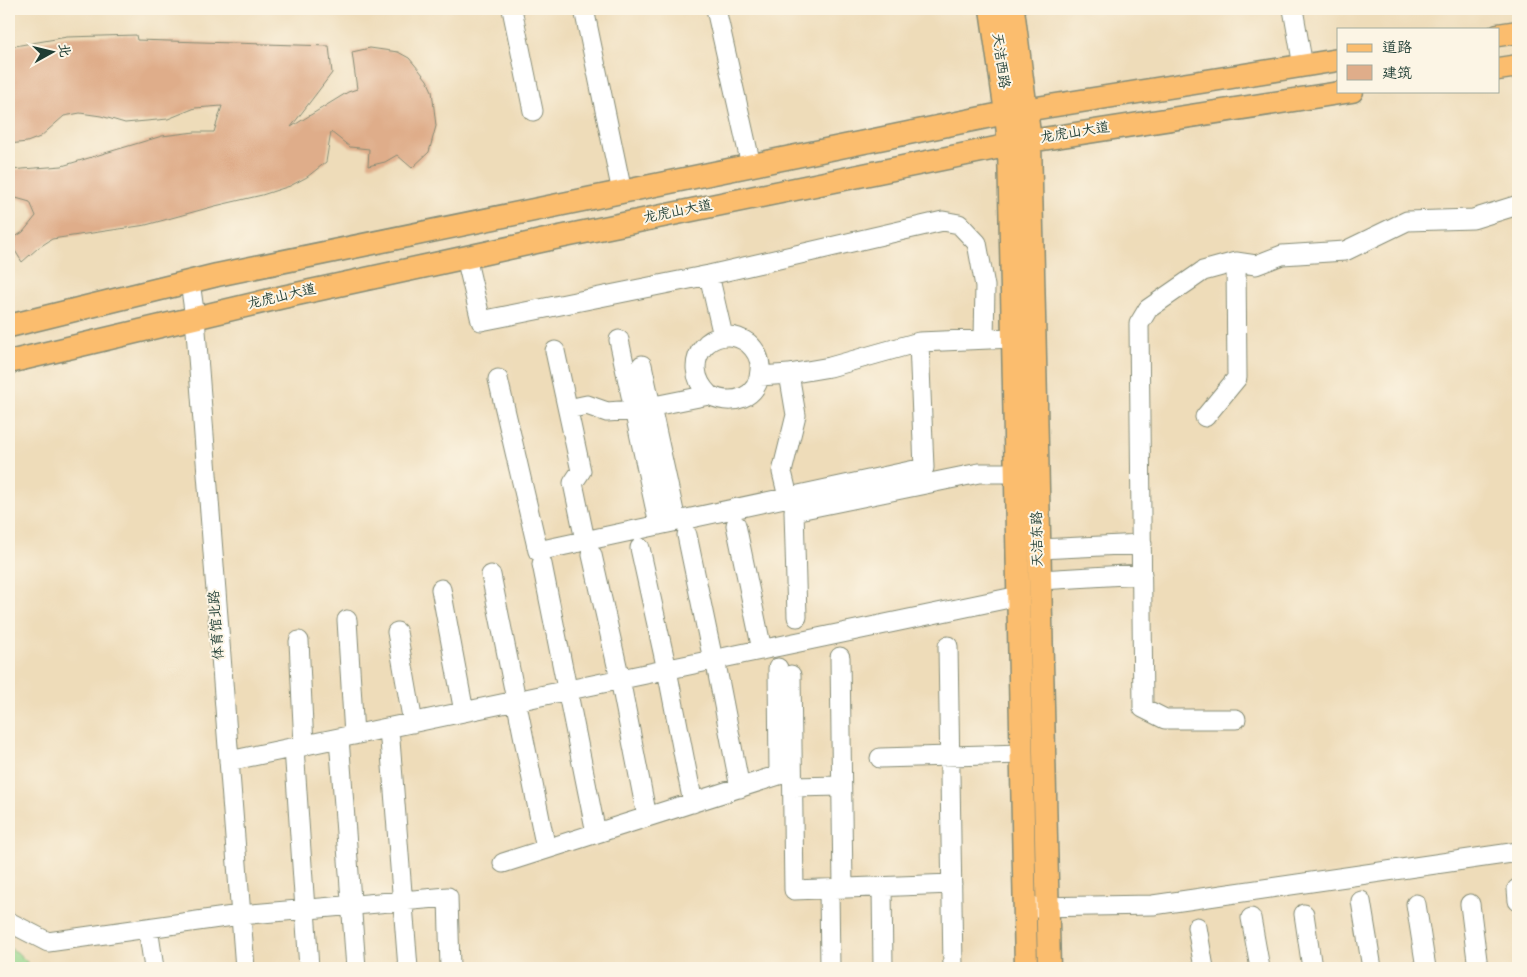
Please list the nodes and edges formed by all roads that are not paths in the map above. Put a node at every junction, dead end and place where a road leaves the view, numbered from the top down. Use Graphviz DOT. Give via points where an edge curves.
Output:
graph roads {
  1 [pos="512,9"];
  2 [pos="584,9"];
  3 [pos="716,9"];
  4 [pos="991,9"];
  5 [pos="1013,9"];
  6 [pos="1293,9"];
  7 [pos="1518,32"];
  8 [pos="1500,35"];
  9 [pos="1337,60"];
  10 [pos="1303,66"];
  11 [pos="1518,66"];
  12 [pos="1500,69"];
  13 [pos="1346,92"];
  14 [pos="533,111"];
  15 [pos="1017,111"];
  16 [pos="1020,143"];
  17 [pos="751,165"];
  18 [pos="622,192"];
  19 [pos="1518,205"];
  20 [pos="466,257"];
  21 [pos="1236,262"];
  22 [pos="709,275"];
  23 [pos="190,282"];
  24 [pos="195,318"];
  25 [pos="9,326"];
  26 [pos="723,336"];
  27 [pos="1013,338"];
  28 [pos="984,339"];
  29 [pos="619,340"];
  30 [pos="919,342"];
  31 [pos="555,351"];
  32 [pos="9,362"];
  33 [pos="642,365"];
  34 [pos="789,374"];
  35 [pos="760,376"];
  36 [pos="498,379"];
  37 [pos="710,395"];
  38 [pos="568,409"];
  39 [pos="642,409"];
  40 [pos="1205,417"];
  41 [pos="1016,473"];
  42 [pos="788,497"];
  43 [pos="736,525"];
  44 [pos="674,527"];
  45 [pos="1142,544"];
  46 [pos="589,548"];
  47 [pos="640,548"];
  48 [pos="1040,549"];
  49 [pos="542,564"];
  50 [pos="1142,574"];
  51 [pos="492,575"];
  52 [pos="1040,580"];
  53 [pos="441,589"];
  54 [pos="1018,596"];
  55 [pos="796,616"];
  56 [pos="347,620"];
  57 [pos="398,632"];
  58 [pos="299,641"];
  59 [pos="948,646"];
  60 [pos="762,650"];
  61 [pos="840,657"];
  62 [pos="714,660"];
  63 [pos="667,670"];
  64 [pos="620,679"];
  65 [pos="566,691"];
  66 [pos="516,701"];
  67 [pos="464,712"];
  68 [pos="1236,718"];
  69 [pos="413,723"];
  70 [pos="389,728"];
  71 [pos="346,737"];
  72 [pos="299,747"];
  73 [pos="1022,754"];
  74 [pos="950,756"];
  75 [pos="880,758"];
  76 [pos="229,761"];
  77 [pos="841,786"];
  78 [pos="793,787"];
  79 [pos="740,788"];
  80 [pos="693,803"];
  81 [pos="647,817"];
  82 [pos="596,833"];
  83 [pos="546,849"];
  84 [pos="1518,852"];
  85 [pos="503,863"];
  86 [pos="952,884"];
  87 [pos="882,887"];
  88 [pos="836,889"];
  89 [pos="403,901"];
  90 [pos="1361,901"];
  91 [pos="1416,904"];
  92 [pos="1470,904"];
  93 [pos="350,905"];
  94 [pos="1048,906"];
  95 [pos="1025,908"];
  96 [pos="305,909"];
  97 [pos="1304,914"];
  98 [pos="240,915"];
  99 [pos="1251,918"];
  100 [pos="9,922"];
  101 [pos="1197,927"];
  102 [pos="148,928"];
  103 [pos="154,968"];
  104 [pos="244,968"];
  105 [pos="309,968"];
  106 [pos="356,968"];
  107 [pos="408,968"];
  108 [pos="450,968"];
  109 [pos="830,968"];
  110 [pos="883,968"];
  111 [pos="953,968"];
  112 [pos="1026,968"];
  113 [pos="1049,968"];
  114 [pos="1204,968"];
  115 [pos="1260,968"];
  116 [pos="1312,968"];
  117 [pos="1372,968"];
  118 [pos="1426,968"];
  119 [pos="1478,968"];
  1 -- 14 [label="street"];
  2 -- 18 [label="street"];
  3 -- 17 [label="street"];
  4 -- 15 [label="main road, 天洁西路"];
  5 -- 15 [label="main road, 天洁西路"];
  6 -- 10 [label="street"];
  7 -- 8 [label="main road"];
  9 -- 10 [label="main road"];
  10 -- 15 [label="main road"];
  11 -- 12 [label="main road"];
  13 -- 16 [label="main road, 龙虎山大道"];
  15 -- 16 [label="main road, 天洁东路"];
  15 -- 17 [label="main road"];
  16 -- 20 [label="main road, 龙虎山大道"];
  16 -- 27 [label="main road, 天洁东路"];
  16 -- 48 [label="main road, 天洁东路"];
  17 -- 18 [label="main road"];
  18 -- 23 [label="main road"];
  19 -- 21 [label="street" via="1473,219 1407,221 1345,251 1282,255 1256,265"];
  20 -- 22 [label="street" via="481,321"];
  20 -- 24 [label="main road, 龙虎山大道"];
  21 -- 40 [label="street" via="1237,378"];
  21 -- 45 [label="street" via="1204,271 1148,309 1140,324"];
  22 -- 26 [label="street"];
  22 -- 28 [label="street" via="943,221 959,224 977,244 985,286"];
  23 -- 24 [label="street, 体育馆北路"];
  23 -- 25 [label="main road"];
  24 -- 32 [label="main road, 龙虎山大道"];
  24 -- 76 [label="street, 体育馆北路"];
  26 -- 35 [label="street" via="734,336 752,346 758,355"];
  26 -- 37 [label="street" via="704,347 697,361 697,378"];
  27 -- 28 [label="street"];
  27 -- 41 [label="main road, 天洁东路"];
  28 -- 30 [label="street"];
  29 -- 39 [label="street"];
  30 -- 34 [label="street" via="830,367"];
  30 -- 42 [label="street" via="924,468"];
  31 -- 38 [label="street"];
  33 -- 39 [label="street"];
  34 -- 35 [label="street"];
  34 -- 42 [label="street" via="796,415 782,472"];
  35 -- 37 [label="street" via="756,386 740,399 719,400"];
  36 -- 46 [label="street" via="538,550"];
  37 -- 39 [label="street"];
  38 -- 39 [label="street" via="587,406 607,412"];
  38 -- 46 [label="street" via="581,471 573,483"];
  39 -- 44 [label="street"];
  41 -- 54 [label="main road, 天洁东路"];
  41 -- 55 [label="street" via="979,473 794,511"];
  42 -- 44 [label="street"];
  43 -- 60 [label="street"];
  44 -- 46 [label="street"];
  44 -- 62 [label="street"];
  45 -- 48 [label="street"];
  45 -- 50 [label="street"];
  46 -- 64 [label="street"];
  47 -- 63 [label="street"];
  48 -- 52 [label="main road, 天洁东路"];
  49 -- 65 [label="street"];
  50 -- 52 [label="street"];
  50 -- 68 [label="street" via="1143,708 1165,720"];
  51 -- 66 [label="street"];
  52 -- 94 [label="main road, 天洁东路"];
  53 -- 67 [label="street"];
  54 -- 60 [label="street"];
  54 -- 73 [label="main road, 天洁东路"];
  56 -- 71 [label="street"];
  57 -- 69 [label="street"];
  58 -- 72 [label="street"];
  59 -- 74 [label="street"];
  60 -- 62 [label="street"];
  61 -- 77 [label="street"];
  62 -- 63 [label="street"];
  62 -- 79 [label="street"];
  63 -- 64 [label="street"];
  63 -- 80 [label="street"];
  64 -- 65 [label="street"];
  64 -- 81 [label="street"];
  65 -- 66 [label="street"];
  65 -- 82 [label="street"];
  66 -- 67 [label="street"];
  66 -- 83 [label="street"];
  67 -- 69 [label="street"];
  69 -- 70 [label="street"];
  70 -- 71 [label="street"];
  70 -- 89 [label="street"];
  71 -- 72 [label="street"];
  71 -- 93 [label="street"];
  72 -- 76 [label="street"];
  72 -- 96 [label="street"];
  73 -- 74 [label="street"];
  73 -- 95 [label="main road, 天洁东路"];
  74 -- 75 [label="street"];
  74 -- 86 [label="street"];
  76 -- 98 [label="street, 体育馆北路"];
  77 -- 78 [label="street"];
  77 -- 88 [label="street"];
  78 -- 79 [label="street" via="785,671 779,776"];
  78 -- 88 [label="street" via="794,890"];
  79 -- 80 [label="street"];
  80 -- 81 [label="street"];
  81 -- 82 [label="street"];
  82 -- 83 [label="street"];
  83 -- 85 [label="street"];
  84 -- 94 [label="street" via="1152,905"];
  86 -- 87 [label="street"];
  86 -- 111 [label="street"];
  87 -- 88 [label="street"];
  87 -- 110 [label="street"];
  88 -- 109 [label="street"];
  89 -- 93 [label="street"];
  89 -- 107 [label="street"];
  89 -- 108 [label="street" via="448,897"];
  90 -- 117 [label="street"];
  91 -- 118 [label="street"];
  92 -- 119 [label="street"];
  93 -- 96 [label="street"];
  93 -- 106 [label="street"];
  94 -- 95 [label="street"];
  94 -- 113 [label="main road, 天洁东路"];
  95 -- 112 [label="main road, 天洁东路"];
  96 -- 98 [label="street"];
  96 -- 105 [label="street"];
  97 -- 116 [label="street"];
  98 -- 102 [label="street"];
  98 -- 104 [label="street, 体育馆北路"];
  99 -- 115 [label="street"];
  100 -- 102 [label="street" via="48,942"];
  101 -- 114 [label="street"];
  102 -- 103 [label="street"];
}
